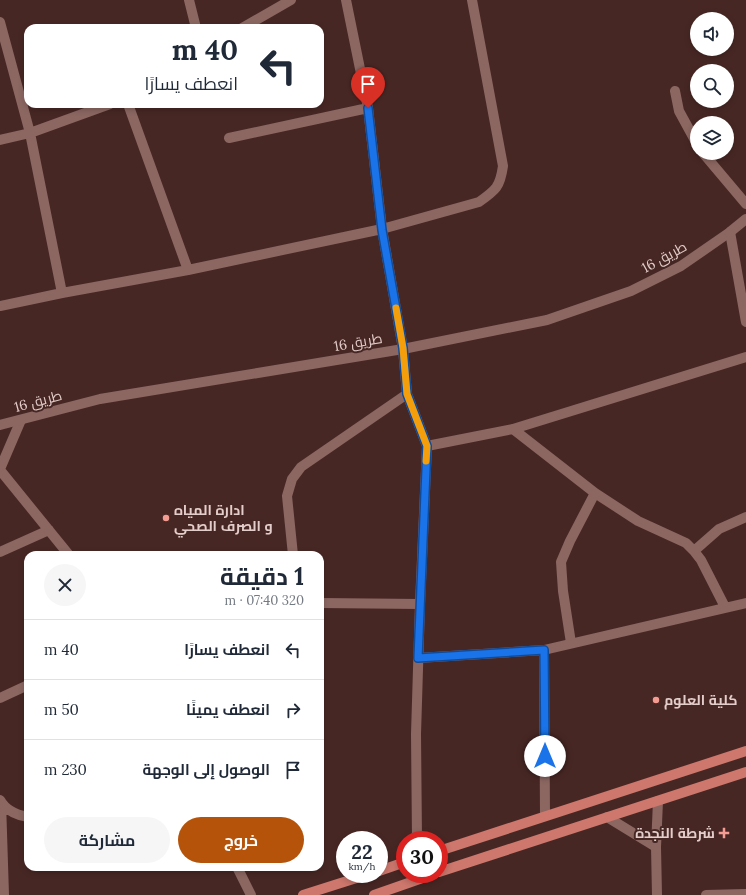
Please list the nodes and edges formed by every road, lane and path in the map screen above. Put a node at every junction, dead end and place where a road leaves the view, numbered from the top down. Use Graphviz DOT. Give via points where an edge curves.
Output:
graph roads {
  1 [pos="189,0"];
  2 [pos="291,0"];
  3 [pos="346,0"];
  4 [pos="472,0"];
  5 [pos="0,22"];
  6 [pos="195,24"];
  7 [pos="249,24"];
  8 [pos="675,91"];
  9 [pos="99,108"];
  10 [pos="129,108"];
  11 [pos="368,108"];
  12 [pos="690,131"];
  13 [pos="30,133"];
  14 [pos="229,138"];
  15 [pos="0,140"];
  16 [pos="709,160"];
  17 [pos="746,204"];
  18 [pos="746,219"];
  19 [pos="382,230"];
  20 [pos="730,232"];
  21 [pos="188,270"];
  22 [pos="62,293"];
  23 [pos="0,306"];
  24 [pos="746,322"];
  25 [pos="403,348"];
  26 [pos="746,357"];
  27 [pos="407,394"];
  28 [pos="21,420"];
  29 [pos="0,426"];
  30 [pos="513,429"];
  31 [pos="427,446"];
  32 [pos="0,469"];
  33 [pos="595,492"];
  34 [pos="746,517"];
  35 [pos="49,530"];
  36 [pos="66,551"];
  37 [pos="293,551"];
  38 [pos="694,551"];
  39 [pos="0,552"];
  40 [pos="324,603"];
  41 [pos="746,603"];
  42 [pos="420,604"];
  43 [pos="725,607"];
  44 [pos="571,643"];
  45 [pos="544,650"];
  46 [pos="418,658"];
  47 [pos="24,687"];
  48 [pos="0,698"];
  49 [pos="746,751"];
  50 [pos="746,772"];
  51 [pos="0,801"];
  52 [pos="658,801"];
  53 [pos="545,816"];
  54 [pos="24,817"];
  55 [pos="607,817"];
  56 [pos="417,831"];
  57 [pos="656,847"];
  58 [pos="448,848"];
  59 [pos="448,869"];
  60 [pos="240,871"];
  61 [pos="341,883"];
  62 [pos="408,883"];
  63 [pos="746,894"];
  64 [pos="4,895"];
  65 [pos="251,895"];
  66 [pos="304,895"];
  67 [pos="374,895"];
  68 [pos="657,895"];
  69 [pos="706,895"];
  1 -- 6 [label="street"];
  2 -- 7 [label="street"];
  3 -- 11 [label="street"];
  4 -- 19 [label="street" via="503,166 500,182 491,194 479,202"];
  5 -- 13 [label="street"];
  8 -- 12 [label="street" via="679,111"];
  9 -- 13 [label="street"];
  10 -- 21 [label="street"];
  11 -- 14 [label="street"];
  11 -- 19 [label="street"];
  13 -- 15 [label="street"];
  13 -- 22 [label="street"];
  16 -- 17 [label="street"];
  18 -- 20 [label="street, طريق 16"];
  19 -- 21 [label="street"];
  19 -- 25 [label="street"];
  20 -- 24 [label="street"];
  20 -- 25 [label="street, طريق 16" via="681,266 631,291 547,320"];
  21 -- 22 [label="street"];
  22 -- 23 [label="street"];
  25 -- 27 [label="street"];
  25 -- 28 [label="street, طريق 16" via="100,399"];
  26 -- 30 [label="street"];
  27 -- 31 [label="street"];
  27 -- 37 [label="street" via="300,467 292,479 287,496"];
  28 -- 29 [label="street, طريق 16"];
  28 -- 32 [label="street"];
  30 -- 31 [label="street"];
  30 -- 33 [label="street"];
  31 -- 42 [label="street"];
  32 -- 35 [label="street"];
  33 -- 38 [label="street" via="638,521 686,543"];
  33 -- 44 [label="street" via="561,562"];
  34 -- 38 [label="street" via="719,530"];
  35 -- 36 [label="street"];
  35 -- 39 [label="street"];
  38 -- 43 [label="street"];
  40 -- 42 [label="street"];
  41 -- 43 [label="street"];
  42 -- 46 [label="street"];
  43 -- 44 [label="street"];
  44 -- 45 [label="street"];
  45 -- 46 [label="street"];
  45 -- 53 [label="street"];
  46 -- 56 [label="street"];
  47 -- 48 [label="street"];
  49 -- 53 [label="main road"];
  50 -- 52 [label="main road"];
  51 -- 54 [label="street" via="8,810"];
  51 -- 64 [label="street"];
  52 -- 55 [label="main road"];
  52 -- 57 [label="street"];
  53 -- 58 [label="main road"];
  55 -- 57 [label="street"];
  55 -- 59 [label="main road"];
  57 -- 68 [label="street"];
  60 -- 65 [label="street"];
  61 -- 66 [label="main road"];
  62 -- 67 [label="main road"];
  63 -- 69 [label="street"];
}
